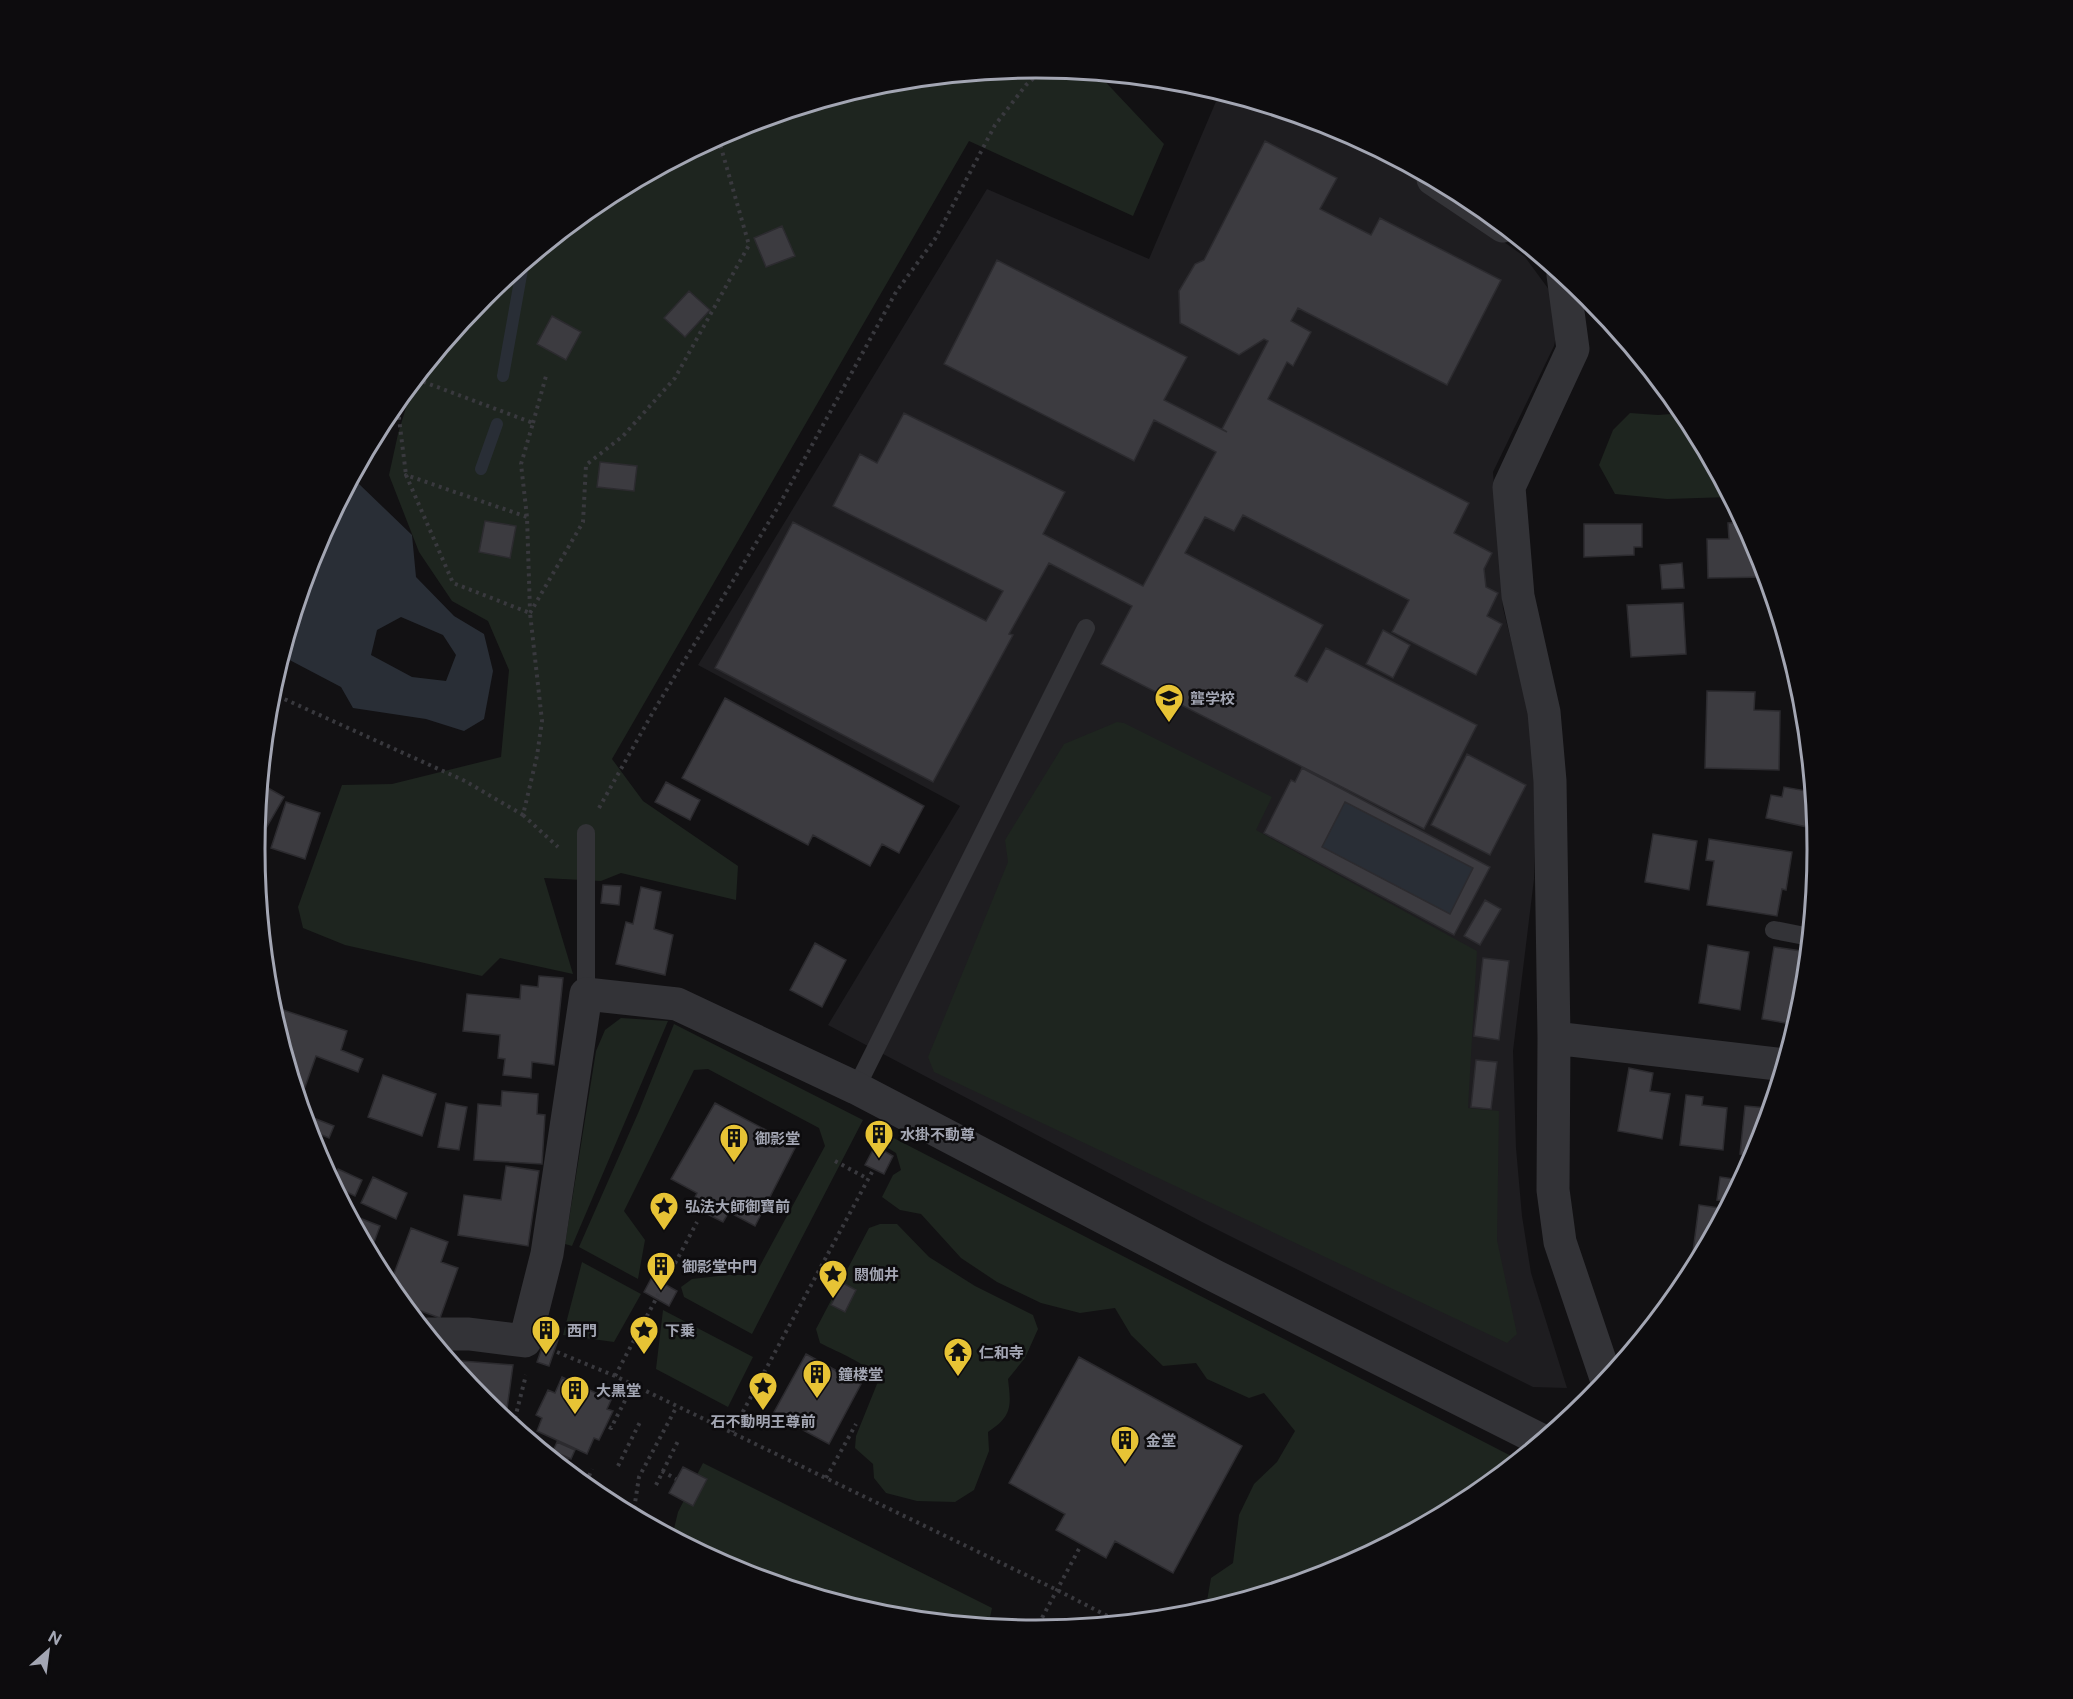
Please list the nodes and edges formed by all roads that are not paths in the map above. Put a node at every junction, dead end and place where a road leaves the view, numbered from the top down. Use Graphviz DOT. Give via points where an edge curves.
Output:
graph roads {
  1 [pos="1565,288"];
  2 [pos="1086,628"];
  3 [pos="586,833"];
  4 [pos="1774,930"];
  5 [pos="1802,936"];
  6 [pos="586,994"];
  7 [pos="1554,1038"];
  8 [pos="1777,1064"];
  9 [pos="856,1088"];
  10 [pos="436,1334"];
  11 [pos="1604,1372"];
  12 [pos="1536,1437"];
  1 -- 7 [label="street" via="1574,349 1509,487 1518,596 1544,712 1550,781"];
  2 -- 9 [label="lane"];
  3 -- 6 [label="lane"];
  4 -- 5 [label="lane"];
  6 -- 9 [label="street" via="677,1004"];
  6 -- 10 [label="street" via="547,1254 525,1341"];
  7 -- 8 [label="street"];
  7 -- 11 [label="street" via="1553,1190 1560,1242"];
  9 -- 12 [label="street" via="1215,1276"];
}
